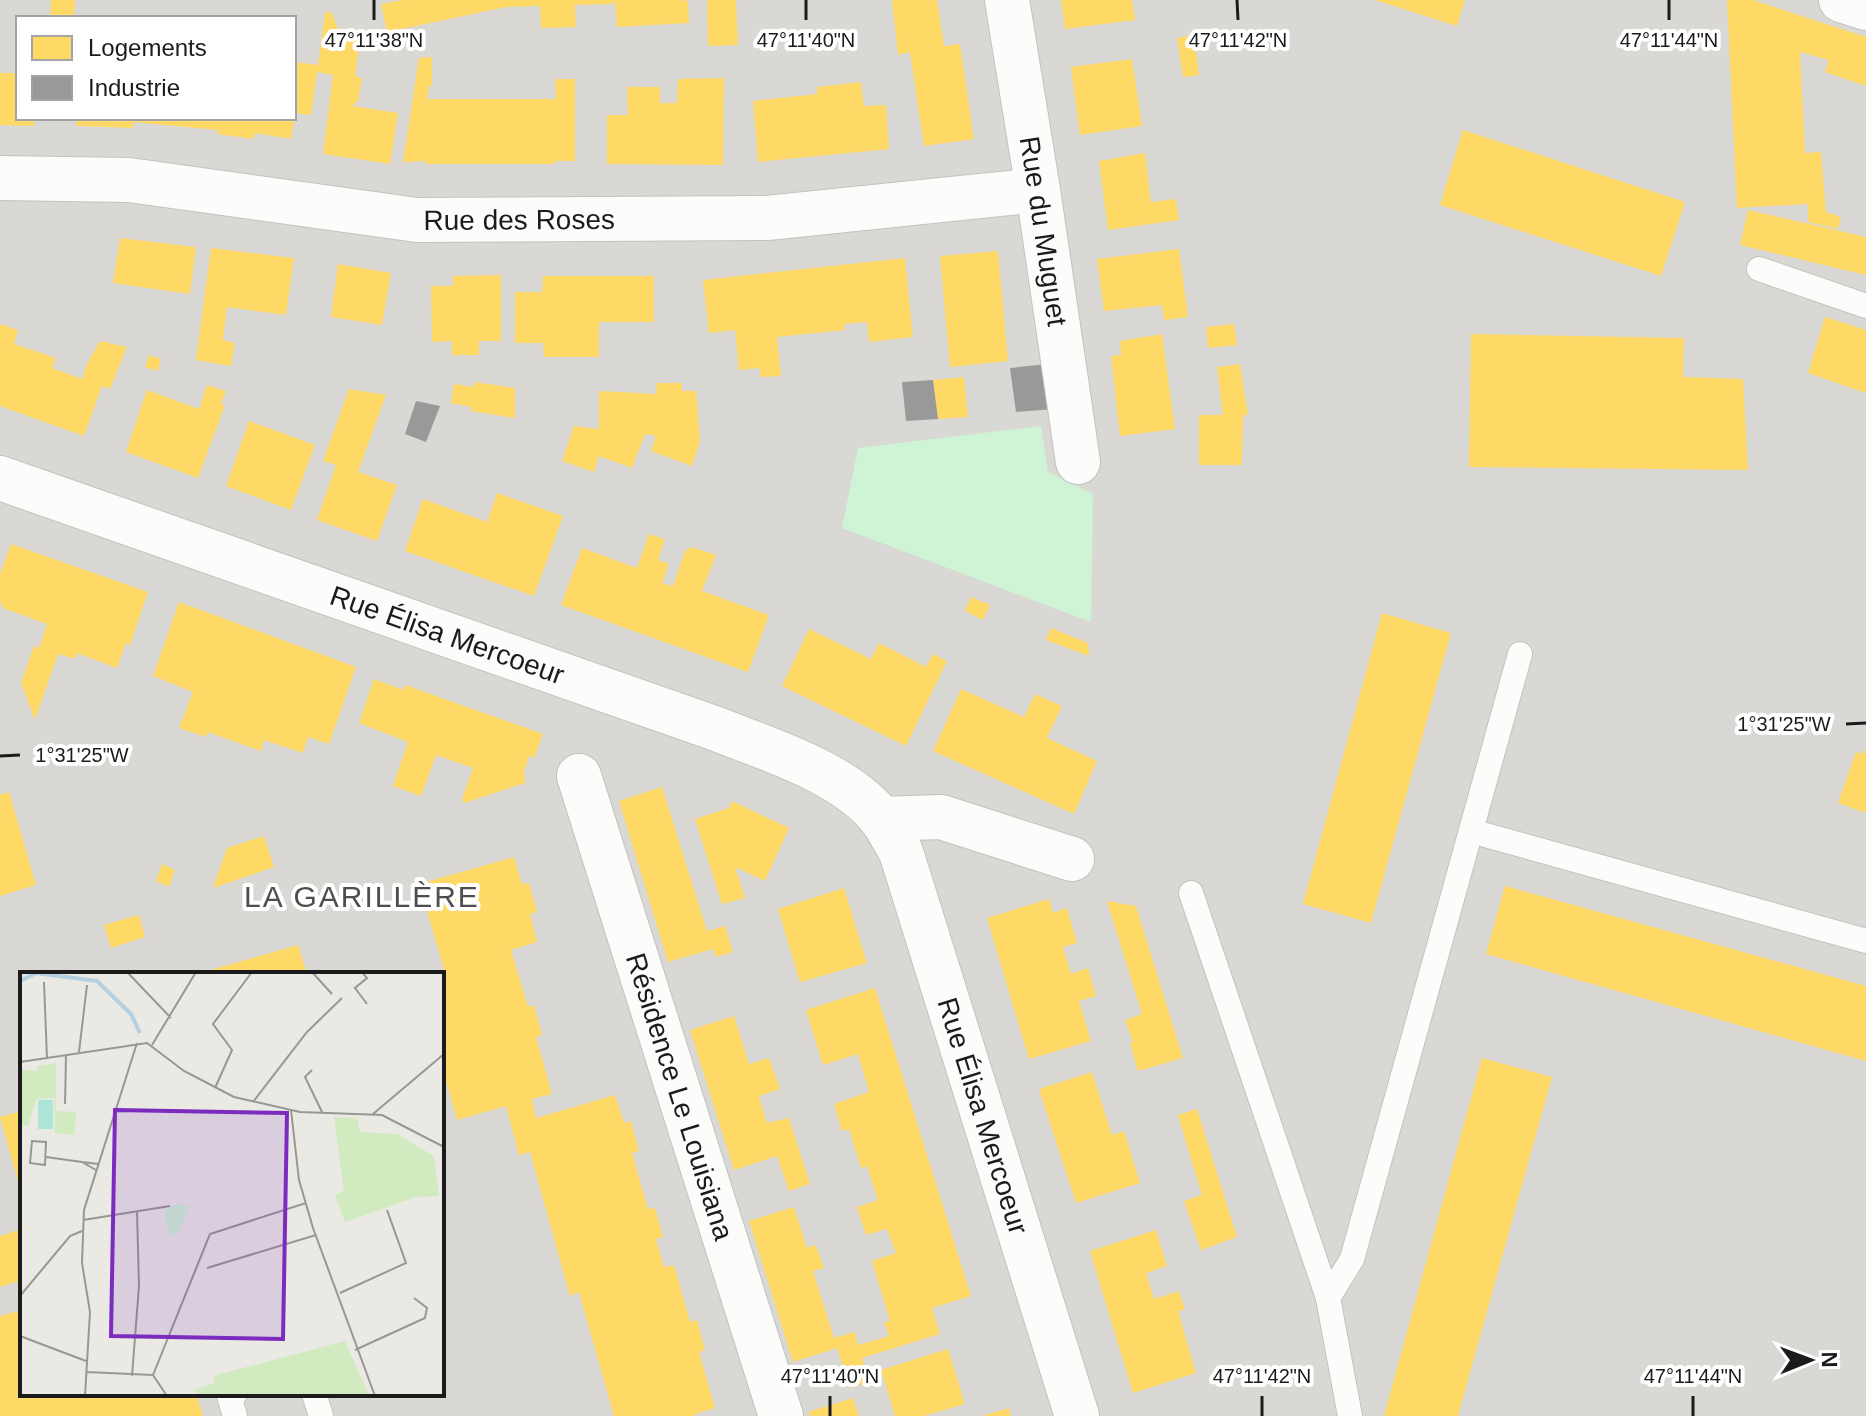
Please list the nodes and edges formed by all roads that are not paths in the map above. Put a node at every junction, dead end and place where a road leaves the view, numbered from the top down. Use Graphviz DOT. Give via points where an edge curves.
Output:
graph roads {
  1 [pos="1007,0"];
  2 [pos="1841,0"];
  3 [pos="1866,8"];
  4 [pos="0,178"];
  5 [pos="1038,190"];
  6 [pos="1759,269"];
  7 [pos="1866,306"];
  8 [pos="1078,462"];
  9 [pos="0,478"];
  10 [pos="1520,654"];
  11 [pos="579,776"];
  12 [pos="881,819"];
  13 [pos="1471,831"];
  14 [pos="1072,859"];
  15 [pos="1191,893"];
  16 [pos="1866,941"];
  17 [pos="1328,1298"];
  18 [pos="229,1396"];
  19 [pos="315,1396"];
  20 [pos="235,1416"];
  21 [pos="321,1416"];
  22 [pos="781,1416"];
  23 [pos="1077,1416"];
  24 [pos="1350,1416"];
  1 -- 5 [label="street, Rue du Muguet"];
  2 -- 3 [label="street"];
  4 -- 5 [label="street, Rue des Roses" via="129,180 417,220 767,218"];
  5 -- 8 [label="street, Rue du Muguet"];
  6 -- 7 [label="lane"];
  9 -- 12 [label="street, Rue Élisa Mercoeur" via="714,728 816,770 856,794"];
  10 -- 13 [label="lane"];
  11 -- 22 [label="street, Résidence Le Louisiana"];
  12 -- 14 [label="street" via="941,817"];
  12 -- 23 [label="street, Rue Élisa Mercoeur" via="910,879"];
  13 -- 16 [label="lane"];
  13 -- 17 [label="lane" via="1352,1259"];
  15 -- 17 [label="lane"];
  17 -- 24 [label="lane"];
  18 -- 20 [label="lane"];
  19 -- 21 [label="lane"];
}
